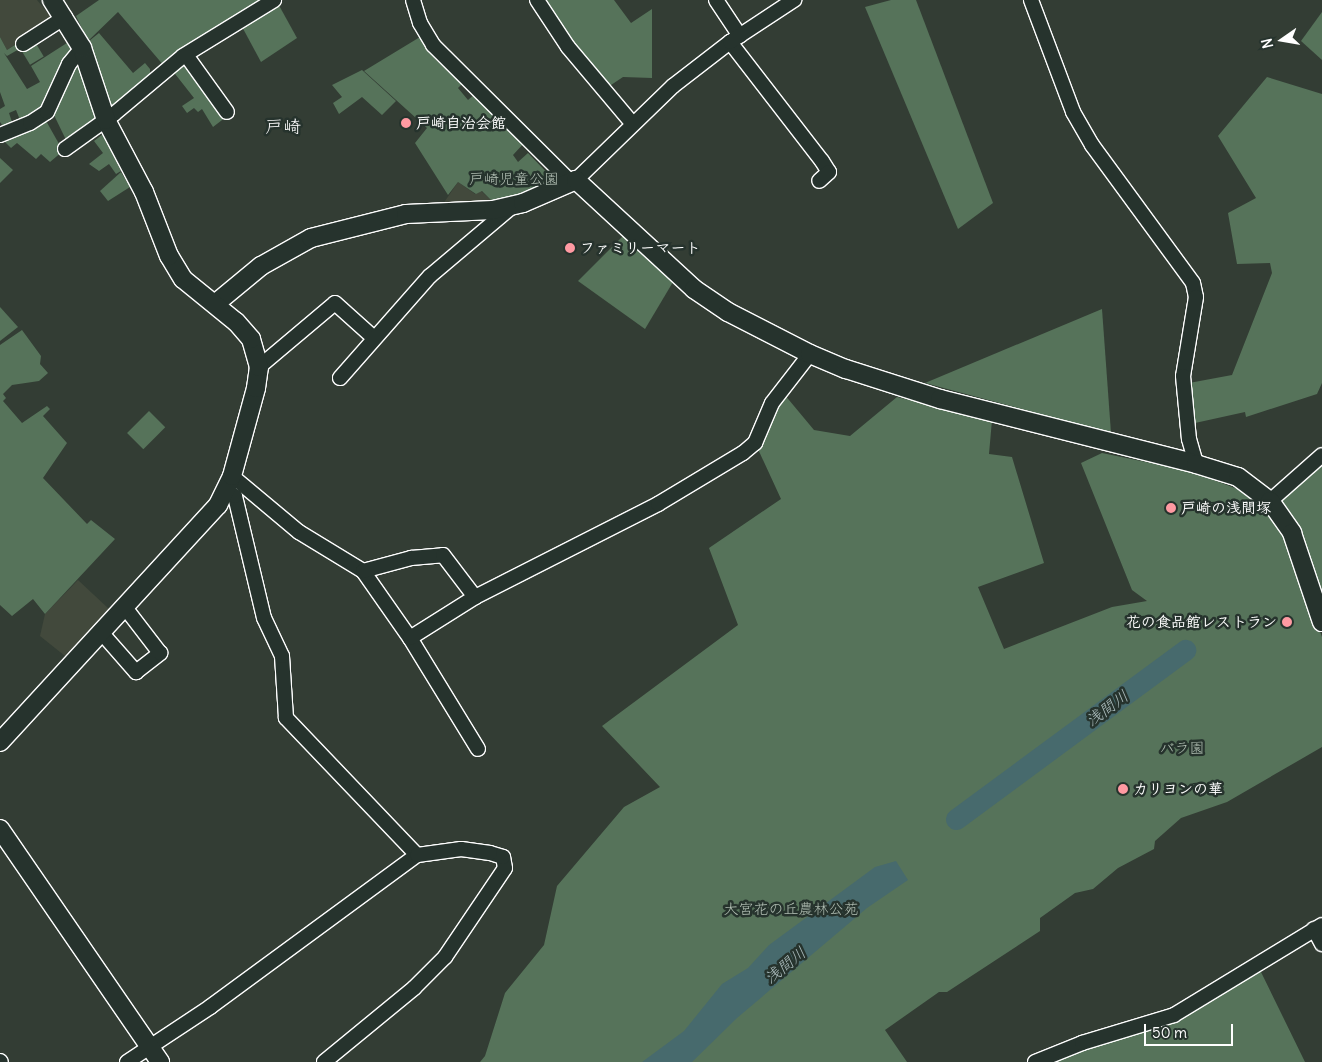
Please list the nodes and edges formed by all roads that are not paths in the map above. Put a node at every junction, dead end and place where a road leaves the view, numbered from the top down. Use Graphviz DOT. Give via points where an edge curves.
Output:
graph roads {
  1 [pos="52,0"];
  2 [pos="274,0"];
  3 [pos="413,0"];
  4 [pos="537,0"];
  5 [pos="716,0"];
  6 [pos="794,0"];
  7 [pos="1031,0"];
  8 [pos="65,17"];
  9 [pos="735,39"];
  10 [pos="23,44"];
  11 [pos="82,48"];
  12 [pos="186,55"];
  13 [pos="227,112"];
  14 [pos="106,120"];
  15 [pos="632,123"];
  16 [pos="0,135"];
  17 [pos="65,148"];
  18 [pos="819,181"];
  19 [pos="574,182"];
  20 [pos="514,205"];
  21 [pos="215,304"];
  22 [pos="374,338"];
  23 [pos="810,354"];
  24 [pos="259,367"];
  25 [pos="340,378"];
  26 [pos="1322,455"];
  27 [pos="1196,464"];
  28 [pos="229,483"];
  29 [pos="1270,501"];
  30 [pos="363,571"];
  31 [pos="475,597"];
  32 [pos="124,606"];
  33 [pos="1322,622"];
  34 [pos="100,631"];
  35 [pos="410,638"];
  36 [pos="0,742"];
  37 [pos="478,749"];
  38 [pos="0,829"];
  39 [pos="417,855"];
  40 [pos="1318,927"];
  41 [pos="1322,944"];
  42 [pos="150,1047"];
  43 [pos="127,1062"];
  44 [pos="160,1062"];
  45 [pos="324,1062"];
  46 [pos="1035,1062"];
  1 -- 8 [label="street"];
  2 -- 12 [label="street"];
  3 -- 19 [label="street" via="420,24 433,45"];
  4 -- 15 [label="street" via="568,47"];
  5 -- 9 [label="street"];
  6 -- 9 [label="street"];
  7 -- 27 [label="street" via="1073,112 1092,145 1193,283 1196,297 1183,376 1189,439"];
  8 -- 10 [label="street"];
  8 -- 11 [label="street"];
  9 -- 15 [label="street" via="673,86"];
  9 -- 18 [label="street" via="829,172"];
  11 -- 14 [label="street"];
  11 -- 16 [label="street" via="69,64 47,112"];
  12 -- 13 [label="street"];
  12 -- 14 [label="street"];
  14 -- 17 [label="street"];
  14 -- 21 [label="street" via="144,192 169,256 183,279"];
  15 -- 19 [label="street"];
  19 -- 20 [label="street"];
  19 -- 23 [label="street" via="694,289 728,312"];
  20 -- 21 [label="street" via="493,210 406,214 311,238 261,266"];
  20 -- 22 [label="street" via="430,276"];
  21 -- 24 [label="street" via="251,339"];
  22 -- 24 [label="street" via="335,303"];
  22 -- 25 [label="street"];
  23 -- 27 [label="street" via="940,399"];
  23 -- 31 [label="street" via="772,403 754,443 743,453 658,504"];
  24 -- 28 [label="street"];
  26 -- 29 [label="street"];
  27 -- 29 [label="street" via="1238,477"];
  28 -- 30 [label="street" via="299,532"];
  28 -- 32 [label="street" via="207,521"];
  28 -- 39 [label="street" via="235,496 264,618 282,656 286,718"];
  29 -- 33 [label="street" via="1292,533"];
  30 -- 31 [label="street" via="411,558 443,555"];
  30 -- 35 [label="street"];
  31 -- 35 [label="street"];
  32 -- 34 [label="street"];
  32 -- 34 [label="street" via="160,653 136,672"];
  34 -- 36 [label="street"];
  35 -- 37 [label="street"];
  38 -- 42 [label="street"];
  39 -- 42 [label="street"];
  39 -- 45 [label="street" via="461,849 490,853 503,857 504,868 445,957 414,988"];
  40 -- 41 [label="street"];
  40 -- 46 [label="street" via="1174,1014 1082,1043"];
  42 -- 43 [label="street"];
  42 -- 44 [label="street"];
}
